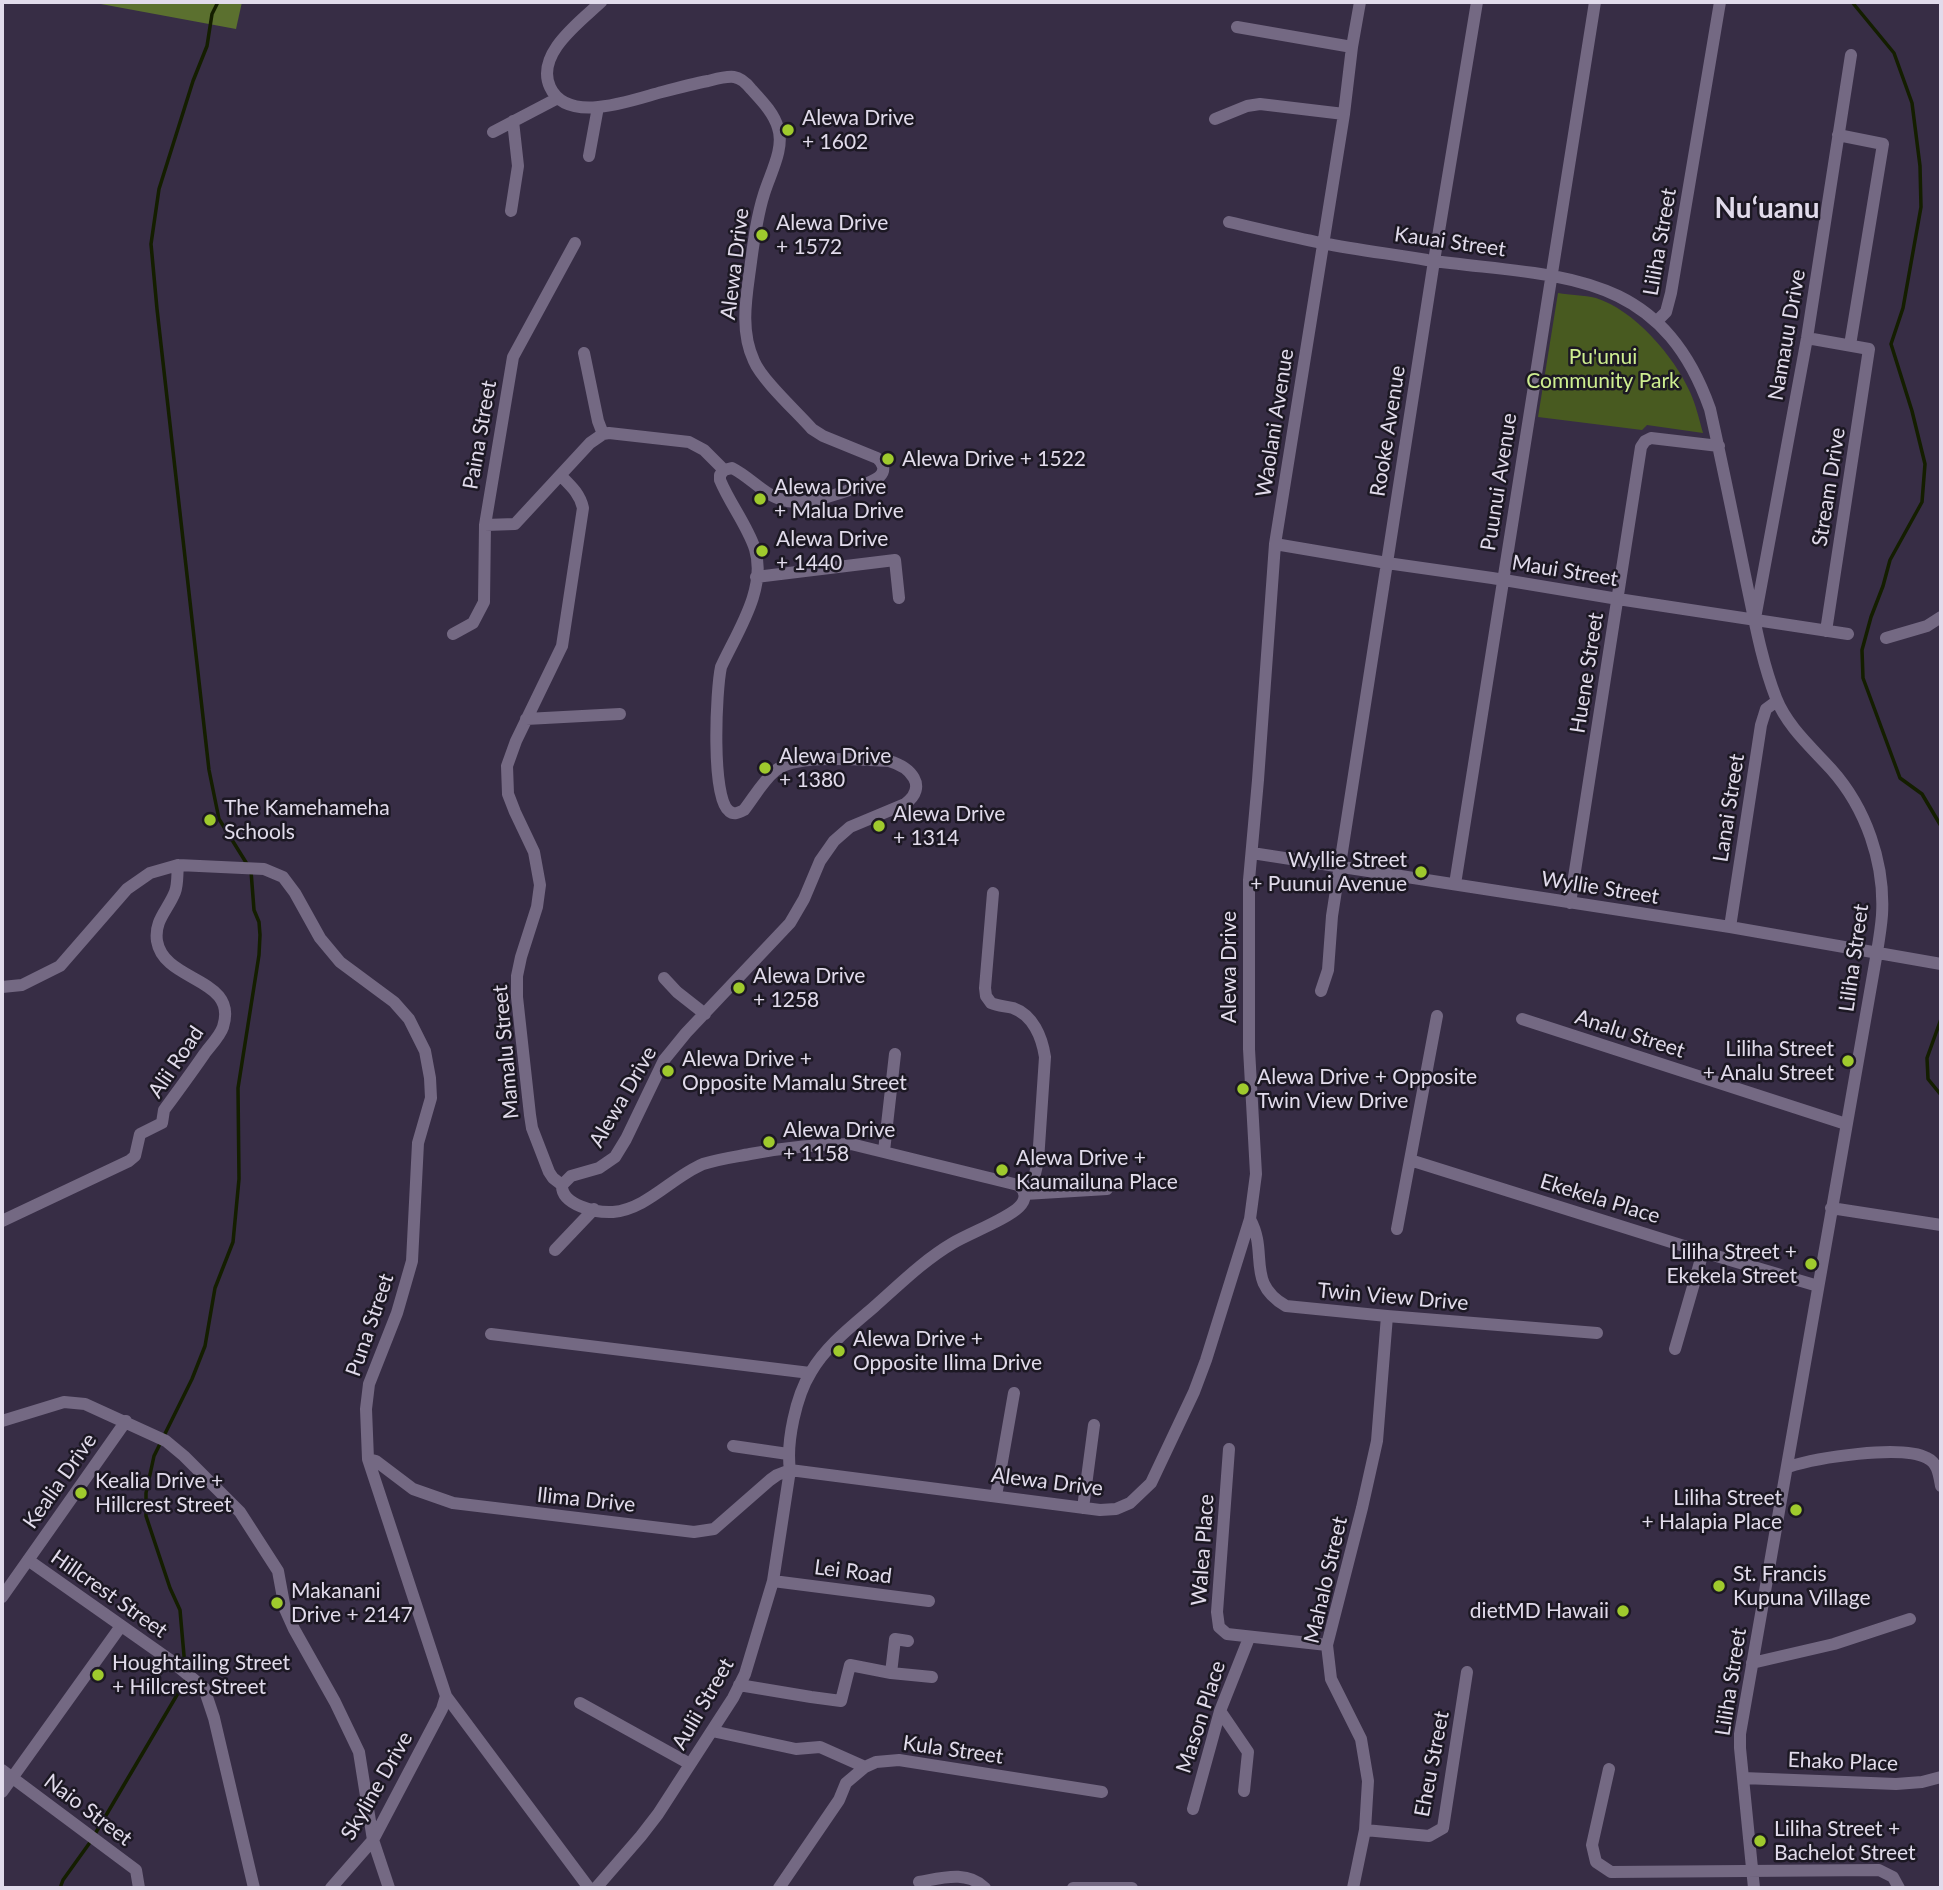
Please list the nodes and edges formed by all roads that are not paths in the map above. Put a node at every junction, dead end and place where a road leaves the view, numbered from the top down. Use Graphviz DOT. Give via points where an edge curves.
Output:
graph roads {
  1 [pos="601,2"];
  2 [pos="1360,2"];
  3 [pos="1477,2"];
  4 [pos="1595,2"];
  5 [pos="1720,2"];
  6 [pos="1237,27"];
  7 [pos="1352,47"];
  8 [pos="1851,55"];
  9 [pos="558,98"];
  10 [pos="598,107"];
  11 [pos="1344,114"];
  12 [pos="1215,119"];
  13 [pos="513,121"];
  14 [pos="494,132"];
  15 [pos="1838,135"];
  16 [pos="589,156"];
  17 [pos="511,211"];
  18 [pos="1229,222"];
  19 [pos="575,243"];
  20 [pos="1323,243"];
  21 [pos="1434,261"];
  22 [pos="1551,275"];
  23 [pos="1656,322"];
  24 [pos="1807,338"];
  25 [pos="1850,345"];
  26 [pos="584,353"];
  27 [pos="603,434"];
  28 [pos="1718,446"];
  29 [pos="723,470"];
  30 [pos="561,476"];
  31 [pos="485,524"];
  32 [pos="1275,544"];
  33 [pos="1387,564"];
  34 [pos="756,577"];
  35 [pos="1503,580"];
  36 [pos="899,598"];
  37 [pos="1618,599"];
  38 [pos="1941,617"];
  39 [pos="1754,620"];
  40 [pos="1826,631"];
  41 [pos="453,634"];
  42 [pos="1849,634"];
  43 [pos="1886,638"];
  44 [pos="1777,701"];
  45 [pos="620,714"];
  46 [pos="526,719"];
  47 [pos="1252,853"];
  48 [pos="178,865"];
  49 [pos="1340,867"];
  50 [pos="1455,884"];
  51 [pos="993,893"];
  52 [pos="1570,903"];
  53 [pos="1730,927"];
  54 [pos="1877,952"];
  55 [pos="1941,964"];
  56 [pos="664,978"];
  57 [pos="2,987"];
  58 [pos="1321,991"];
  59 [pos="705,1014"];
  60 [pos="1437,1016"];
  61 [pos="1522,1019"];
  62 [pos="895,1054"];
  63 [pos="1846,1124"];
  64 [pos="884,1151"];
  65 [pos="1410,1160"];
  66 [pos="562,1185"];
  67 [pos="1107,1189"];
  68 [pos="1025,1194"];
  69 [pos="1831,1208"];
  70 [pos="594,1209"];
  71 [pos="1250,1219"];
  72 [pos="2,1221"];
  73 [pos="1941,1224"];
  74 [pos="1397,1229"];
  75 [pos="555,1250"];
  76 [pos="1703,1252"];
  77 [pos="1818,1286"];
  78 [pos="1387,1316"];
  79 [pos="1597,1333"];
  80 [pos="491,1334"];
  81 [pos="1675,1349"];
  82 [pos="810,1373"];
  83 [pos="1014,1393"];
  84 [pos="2,1421"];
  85 [pos="126,1421"];
  86 [pos="1094,1425"];
  87 [pos="733,1446"];
  88 [pos="1229,1449"];
  89 [pos="788,1454"];
  90 [pos="368,1459"];
  91 [pos="1787,1467"];
  92 [pos="790,1470"];
  93 [pos="1941,1486"];
  94 [pos="996,1496"];
  95 [pos="1083,1508"];
  96 [pos="28,1560"];
  97 [pos="773,1581"];
  98 [pos="2,1598"];
  99 [pos="929,1601"];
  100 [pos="1910,1619"];
  101 [pos="121,1626"];
  102 [pos="1249,1638"];
  103 [pos="908,1641"];
  104 [pos="1327,1645"];
  105 [pos="1752,1664"];
  106 [pos="1467,1672"];
  107 [pos="891,1673"];
  108 [pos="932,1677"];
  109 [pos="739,1685"];
  110 [pos="446,1696"];
  111 [pos="580,1703"];
  112 [pos="1220,1711"];
  113 [pos="712,1731"];
  114 [pos="690,1764"];
  115 [pos="865,1767"];
  116 [pos="1609,1769"];
  117 [pos="7,1774"];
  118 [pos="1941,1777"];
  119 [pos="1743,1778"];
  120 [pos="1244,1791"];
  121 [pos="2,1792"];
  122 [pos="1102,1792"];
  123 [pos="1192,1809"];
  124 [pos="1365,1830"];
  125 [pos="373,1840"];
  126 [pos="1752,1871"];
  127 [pos="919,1882"];
  128 [pos="139,1888"];
  129 [pos="254,1888"];
  130 [pos="331,1888"];
  131 [pos="389,1888"];
  132 [pos="589,1888"];
  133 [pos="596,1888"];
  134 [pos="779,1888"];
  135 [pos="985,1888"];
  136 [pos="1073,1888"];
  137 [pos="1132,1888"];
  138 [pos="1353,1888"];
  139 [pos="1754,1888"];
  140 [pos="1899,1888"];
  1 -- 9 [label="street" via="554,49 549,60 548,82"];
  2 -- 7 [label="street, Waolani Avenue"];
  3 -- 21 [label="street, Rooke Avenue"];
  4 -- 22 [label="street, Puunui Avenue"];
  5 -- 23 [label="street, Liliha Street" via="1671,293 1666,312"];
  6 -- 7 [label="street"];
  7 -- 11 [label="street, Waolani Avenue"];
  8 -- 15 [label="street, Namauu Drive"];
  9 -- 10 [label="street, Alewa Drive" via="573,106"];
  9 -- 13 [label="street"];
  10 -- 16 [label="street"];
  10 -- 29 [label="street, Alewa Drive" via="734,77 765,104 779,129 777,155 755,230 745,308 750,351 760,372 813,429 877,458 883,470 871,481 808,502 778,498 732,468"];
  11 -- 12 [label="street" via="1260,104"];
  11 -- 20 [label="street, Waolani Avenue"];
  13 -- 14 [label="street"];
  13 -- 17 [label="street" via="518,166"];
  15 -- 24 [label="street, Namauu Drive"];
  15 -- 25 [label="street" via="1883,144"];
  18 -- 20 [label="street, Kauai Street"];
  19 -- 31 [label="street, Paina Street" via="513,357"];
  20 -- 21 [label="street, Kauai Street"];
  20 -- 32 [label="street, Waolani Avenue"];
  21 -- 22 [label="street, Kauai Street"];
  21 -- 33 [label="street, Rooke Avenue"];
  22 -- 23 [label="street, Kauai Street" via="1610,291"];
  22 -- 35 [label="street, Puunui Avenue"];
  23 -- 28 [label="street, Liliha Street" via="1700,382"];
  24 -- 25 [label="street"];
  24 -- 39 [label="street, Namauu Drive"];
  25 -- 40 [label="street, Stream Drive" via="1870,349"];
  26 -- 27 [label="street"];
  27 -- 29 [label="street" via="689,442"];
  27 -- 30 [label="street"];
  28 -- 37 [label="street, Huene Street" via="1651,438 1641,447"];
  28 -- 39 [label="street, Liliha Street"];
  29 -- 34 [label="street, Alewa Drive" via="720,480 754,548"];
  30 -- 31 [label="street" via="515,524"];
  30 -- 46 [label="street, Mamalu Street" via="577,492 583,508 575,569 562,646"];
  31 -- 41 [label="street, Paina Street" via="484,602 473,624"];
  32 -- 33 [label="street, Maui Street"];
  32 -- 47 [label="street, Waolani Avenue"];
  33 -- 35 [label="street, Maui Street"];
  33 -- 49 [label="street, Rooke Avenue"];
  34 -- 36 [label="street" via="895,560"];
  34 -- 59 [label="street, Alewa Drive" via="752,600 719,679 716,745 726,810 744,810 774,772 802,760 901,764 914,777 915,792 905,804 850,827 834,841 790,923"];
  35 -- 37 [label="street, Maui Street"];
  35 -- 50 [label="street, Puunui Avenue"];
  37 -- 39 [label="street, Maui Street"];
  37 -- 52 [label="street, Huene Street"];
  38 -- 43 [label="street"];
  39 -- 40 [label="street, Maui Street"];
  39 -- 44 [label="street, Liliha Street"];
  40 -- 42 [label="street, Maui Street"];
  44 -- 53 [label="street, Lanai Street" via="1766,709 1761,725"];
  44 -- 54 [label="street, Liliha Street" via="1800,736 1842,782 1868,830 1881,885"];
  45 -- 46 [label="street"];
  46 -- 66 [label="street, Mamalu Street" via="509,758 507,784 534,852 540,894 518,966 517,997 532,1128 549,1172"];
  47 -- 49 [label="street, Wyllie Street"];
  47 -- 71 [label="street, Alewa Drive" via="1248,988 1256,1174"];
  48 -- 57 [label="street" via="150,873 127,889 60,967 22,985"];
  48 -- 72 [label="street, Alii Road" via="174,893 156,928 158,946 173,967 218,995 225,1018 220,1034 164,1110 162,1124 140,1134 130,1161"];
  48 -- 90 [label="street, Puna Street" via="264,869 283,877 320,938 340,962 394,1002 409,1019 425,1051 431,1098 418,1143 411,1261 369,1384"];
  49 -- 50 [label="street, Wyllie Street"];
  49 -- 58 [label="street, Rooke Avenue" via="1328,970"];
  50 -- 52 [label="street, Wyllie Street"];
  51 -- 68 [label="street" via="986,996 991,1003 1030,1018 1045,1057 1038,1161"];
  52 -- 53 [label="street, Wyllie Street"];
  53 -- 54 [label="street, Wyllie Street"];
  54 -- 55 [label="street, Wyllie Street"];
  54 -- 63 [label="street, Liliha Street"];
  56 -- 59 [label="street"];
  59 -- 66 [label="street, Alewa Drive" via="664,1060 615,1157 600,1168 571,1176"];
  60 -- 65 [label="street"];
  61 -- 63 [label="street, Analu Street"];
  62 -- 64 [label="street"];
  63 -- 69 [label="street, Liliha Street"];
  64 -- 68 [label="street" via="1018,1185"];
  64 -- 70 [label="street" via="824,1144 719,1159 680,1176 631,1208 615,1212"];
  65 -- 74 [label="street"];
  65 -- 76 [label="street, Ekekela Place"];
  66 -- 70 [label="street" via="568,1200"];
  67 -- 68 [label="street"];
  68 -- 82 [label="street" via="1024,1202 1012,1212 923,1264 840,1338"];
  69 -- 73 [label="street"];
  69 -- 77 [label="street, Liliha Street"];
  70 -- 75 [label="street"];
  71 -- 78 [label="street, Twin View Drive" via="1258,1237 1261,1279 1275,1300 1300,1308"];
  71 -- 95 [label="street, Alewa Drive" via="1206,1360 1151,1483 1130,1503 1116,1509"];
  76 -- 77 [label="street, Ekekela Place"];
  76 -- 81 [label="street"];
  77 -- 91 [label="street, Liliha Street"];
  78 -- 79 [label="street, Twin View Drive"];
  78 -- 104 [label="street, Mahalo Street" via="1377,1441"];
  80 -- 82 [label="street"];
  82 -- 89 [label="street"];
  83 -- 94 [label="street"];
  84 -- 85 [label="street" via="64,1402 85,1404"];
  85 -- 96 [label="street, Kealia Drive"];
  85 -- 125 [label="street" via="166,1441 184,1456 240,1512 278,1571 285,1609 359,1752"];
  86 -- 95 [label="street"];
  87 -- 89 [label="street"];
  88 -- 102 [label="street, Walea Place" via="1217,1612 1219,1627 1227,1634"];
  89 -- 92 [label="street"];
  90 -- 92 [label="street, Ilima Drive" via="413,1489 453,1503 694,1532 714,1529 770,1480"];
  90 -- 110 [label="street, Puna Street"];
  91 -- 93 [label="street" via="1866,1453 1918,1454 1936,1465"];
  91 -- 105 [label="street, Liliha Street"];
  92 -- 94 [label="street, Alewa Drive"];
  92 -- 97 [label="street, Aulii Street"];
  94 -- 95 [label="street, Alewa Drive"];
  96 -- 98 [label="street, Kealia Drive"];
  96 -- 101 [label="street, Hillcrest Street"];
  97 -- 99 [label="street, Lei Road"];
  97 -- 109 [label="street, Aulii Street"];
  100 -- 105 [label="street"];
  101 -- 117 [label="street"];
  101 -- 129 [label="street, Hillcrest Street" via="204,1688"];
  102 -- 104 [label="street, Walea Place"];
  102 -- 112 [label="street, Mason Place"];
  103 -- 107 [label="street" via="895,1639"];
  104 -- 124 [label="street, Mahalo Street" via="1332,1679 1360,1739 1368,1781"];
  105 -- 119 [label="street, Liliha Street" via="1740,1734"];
  106 -- 124 [label="street, Eheu Street" via="1443,1828 1429,1836"];
  107 -- 108 [label="street"];
  107 -- 109 [label="street" via="850,1665 841,1701"];
  109 -- 113 [label="street, Aulii Street"];
  110 -- 125 [label="street, Skyline Drive"];
  110 -- 132 [label="street, Puna Street"];
  111 -- 114 [label="street"];
  112 -- 120 [label="street" via="1248,1752"];
  112 -- 123 [label="street, Mason Place"];
  113 -- 114 [label="street, Aulii Street"];
  113 -- 115 [label="street" via="796,1749 820,1747"];
  114 -- 133 [label="street, Aulii Street" via="641,1836"];
  115 -- 122 [label="street, Kula Street" via="899,1760"];
  115 -- 134 [label="street" via="846,1783"];
  116 -- 126 [label="street" via="1592,1845 1596,1862 1611,1872"];
  117 -- 121 [label="street"];
  117 -- 128 [label="street, Naio Street" via="136,1870"];
  118 -- 119 [label="street, Ehako Place" via="1909,1784"];
  119 -- 126 [label="street, Liliha Street"];
  124 -- 138 [label="street, Mahalo Street"];
  125 -- 130 [label="street, Skyline Drive"];
  125 -- 131 [label="street"];
  126 -- 139 [label="street, Liliha Street"];
  126 -- 140 [label="street" via="1879,1870"];
  127 -- 135 [label="street" via="961,1875"];
  136 -- 137 [label="street"];
}
